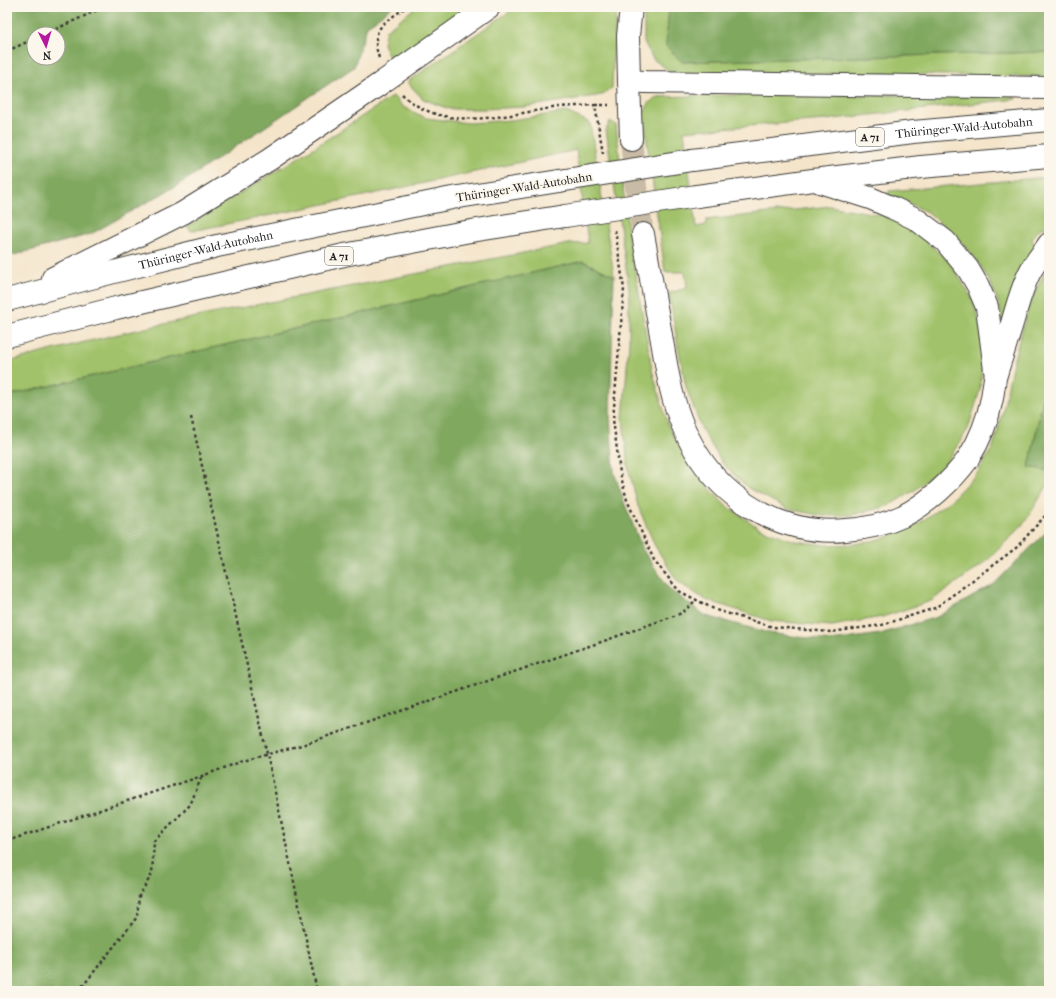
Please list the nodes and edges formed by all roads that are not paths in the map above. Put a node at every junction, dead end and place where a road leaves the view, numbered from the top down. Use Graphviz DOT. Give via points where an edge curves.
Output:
graph roads {
  1 [pos="489,7"];
  2 [pos="631,7"];
  3 [pos="629,81"];
  4 [pos="1049,88"];
  5 [pos="1049,120"];
  6 [pos="631,139"];
  7 [pos="1049,156"];
  8 [pos="813,180"];
  9 [pos="643,234"];
  10 [pos="1049,244"];
  11 [pos="8,300"];
  12 [pos="7,336"];
  13 [pos="995,378"];
  1 -- 11 [label="highway, bridge" via="270,159 183,213"];
  2 -- 3 [label="highway" via="628,36"];
  3 -- 4 [label="highway"];
  3 -- 6 [label="highway"];
  5 -- 11 [label="highway, Thüringer-Wald-Autobahn / A 71, bridge" via="913,132 692,160 452,198 217,246"];
  7 -- 8 [label="highway, A 71"];
  8 -- 12 [label="highway, A 71, bridge" via="565,216 344,255"];
  8 -- 13 [label="highway" via="893,208 916,219 945,242 968,269 987,307"];
  9 -- 13 [label="highway" via="671,388 691,444 720,484 752,509 771,518 807,529 843,531 885,522 919,507 954,477 978,443 986,423"];
  10 -- 13 [label="highway" via="1031,271 1020,296"];
}
